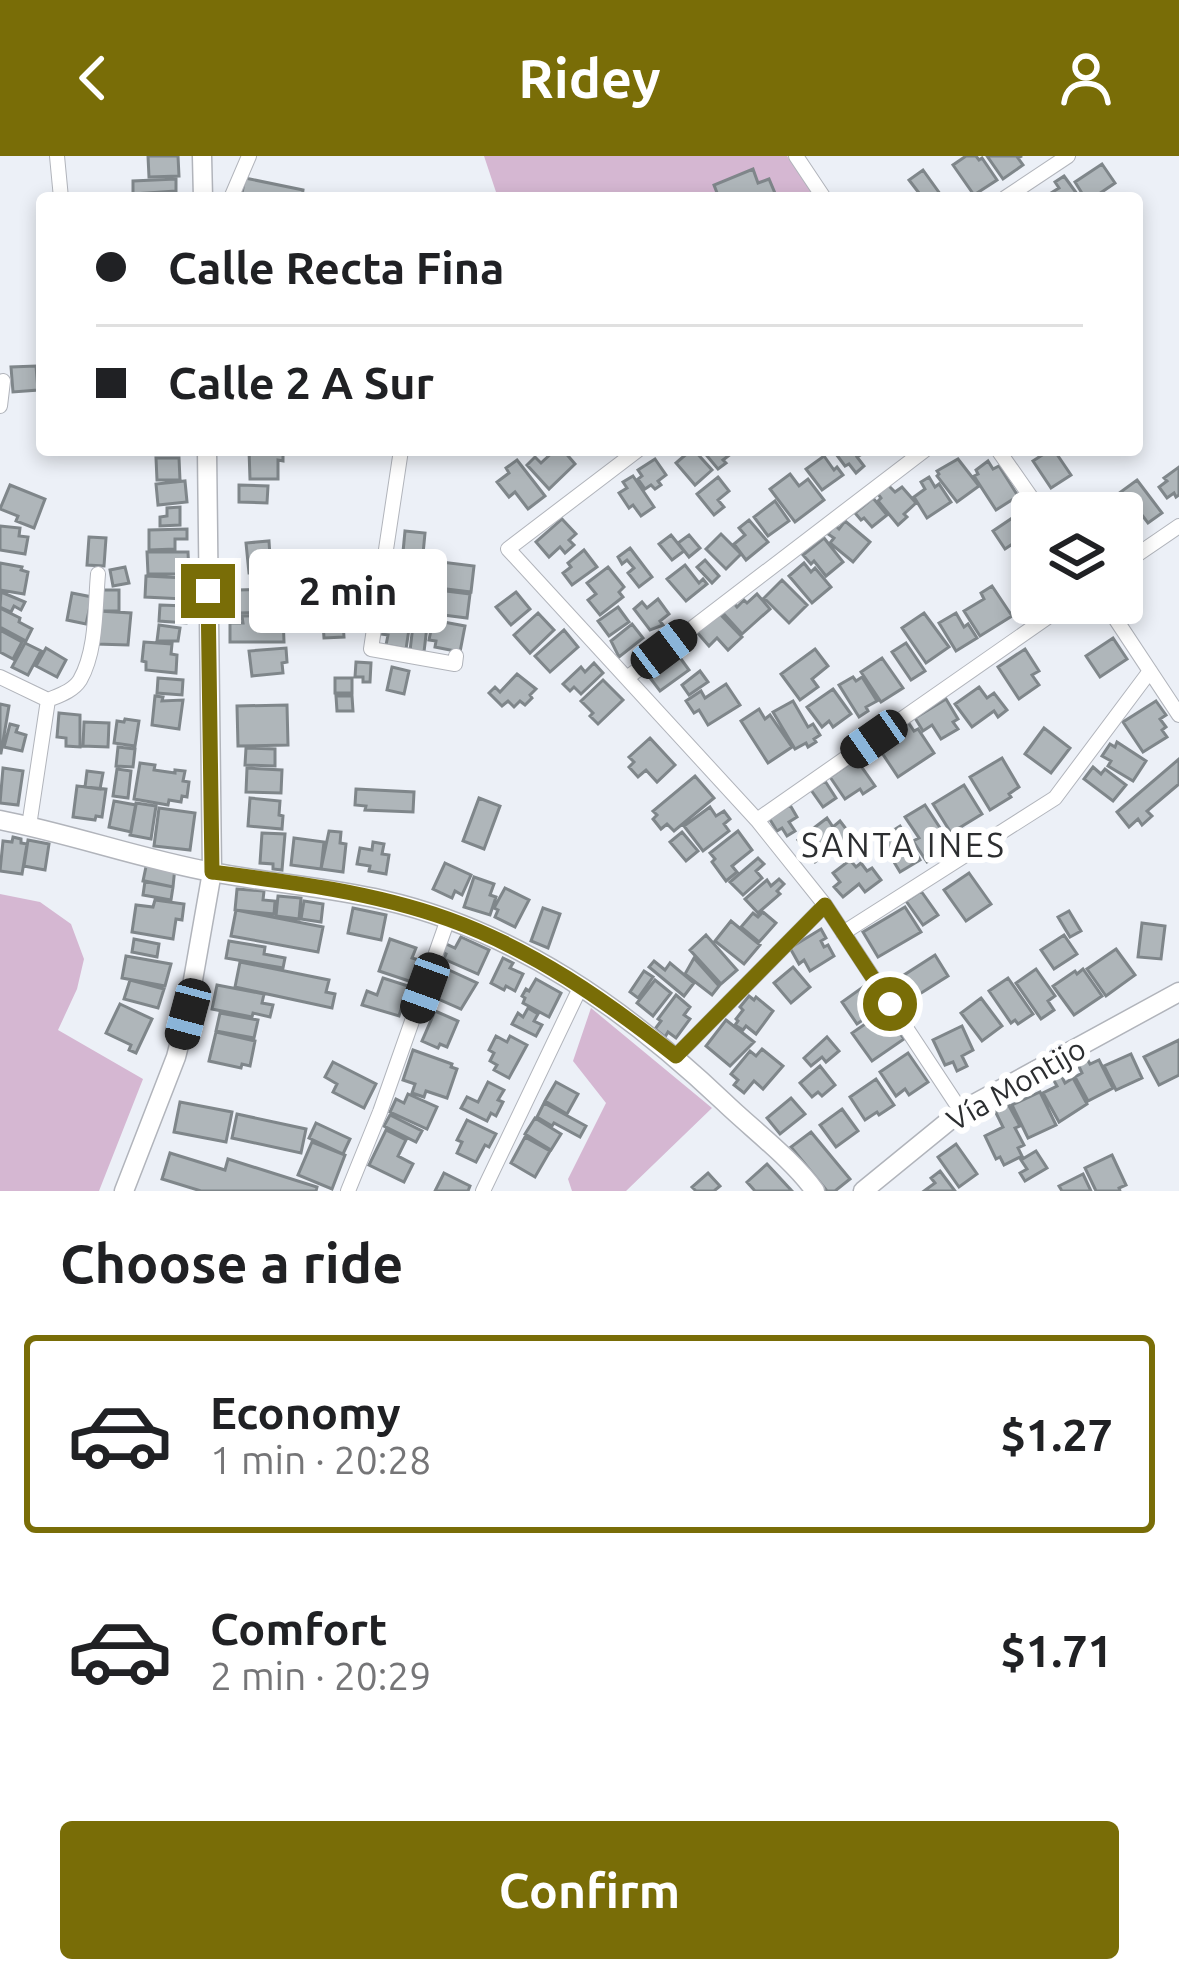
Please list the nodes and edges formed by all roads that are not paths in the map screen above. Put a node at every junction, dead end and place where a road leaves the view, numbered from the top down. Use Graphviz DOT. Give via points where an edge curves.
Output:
graph roads {
  1 [pos="58,156"];
  2 [pos="202,156"];
  3 [pos="249,156"];
  4 [pos="796,156"];
  5 [pos="1067,156"];
  6 [pos="61,192"];
  7 [pos="203,192"];
  8 [pos="234,192"];
  9 [pos="820,192"];
  10 [pos="1014,192"];
  11 [pos="3,381"];
  12 [pos="0,406"];
  13 [pos="207,456"];
  14 [pos="400,456"];
  15 [pos="630,456"];
  16 [pos="917,456"];
  17 [pos="1002,456"];
  18 [pos="1027,492"];
  19 [pos="1179,526"];
  20 [pos="1143,551"];
  21 [pos="98,574"];
  22 [pos="1038,624"];
  23 [pos="1119,624"];
  24 [pos="457,656"];
  25 [pos="1150,671"];
  26 [pos="0,677"];
  27 [pos="627,678"];
  28 [pos="48,700"];
  29 [pos="1179,715"];
  30 [pos="0,820"];
  31 [pos="757,820"];
  32 [pos="28,826"];
  33 [pos="212,872"];
  34 [pos="825,905"];
  35 [pos="448,919"];
  36 [pos="843,933"];
  37 [pos="581,986"];
  38 [pos="1179,992"];
  39 [pos="676,1056"];
  40 [pos="961,1111"];
  41 [pos="124,1191"];
  42 [pos="349,1191"];
  43 [pos="482,1191"];
  44 [pos="814,1191"];
  45 [pos="863,1191"];
  1 -- 6 [label="street"];
  2 -- 7 [label="main road"];
  3 -- 8 [label="street"];
  4 -- 9 [label="street"];
  5 -- 10 [label="street"];
  11 -- 12 [label="street"];
  13 -- 33 [label="main road"];
  14 -- 24 [label="street" via="371,649 455,664"];
  15 -- 27 [label="street" via="508,549"];
  16 -- 27 [label="street"];
  17 -- 18 [label="street"];
  19 -- 20 [label="street"];
  21 -- 28 [label="street" via="79,682"];
  22 -- 31 [label="street"];
  23 -- 25 [label="street"];
  25 -- 29 [label="street"];
  25 -- 36 [label="street" via="1055,798"];
  26 -- 28 [label="street"];
  27 -- 31 [label="street"];
  28 -- 32 [label="street"];
  30 -- 32 [label="main road"];
  31 -- 34 [label="street"];
  32 -- 33 [label="main road"];
  33 -- 35 [label="main road" via="306,884"];
  33 -- 41 [label="main road" via="188,1014"];
  34 -- 36 [label="street"];
  34 -- 39 [label="street"];
  35 -- 37 [label="main road"];
  35 -- 42 [label="street"];
  36 -- 40 [label="street"];
  37 -- 39 [label="main road"];
  37 -- 43 [label="street"];
  38 -- 40 [label="main road, Vía Montijo"];
  39 -- 44 [label="main road"];
  40 -- 45 [label="main road, Vía Montijo"];
}
